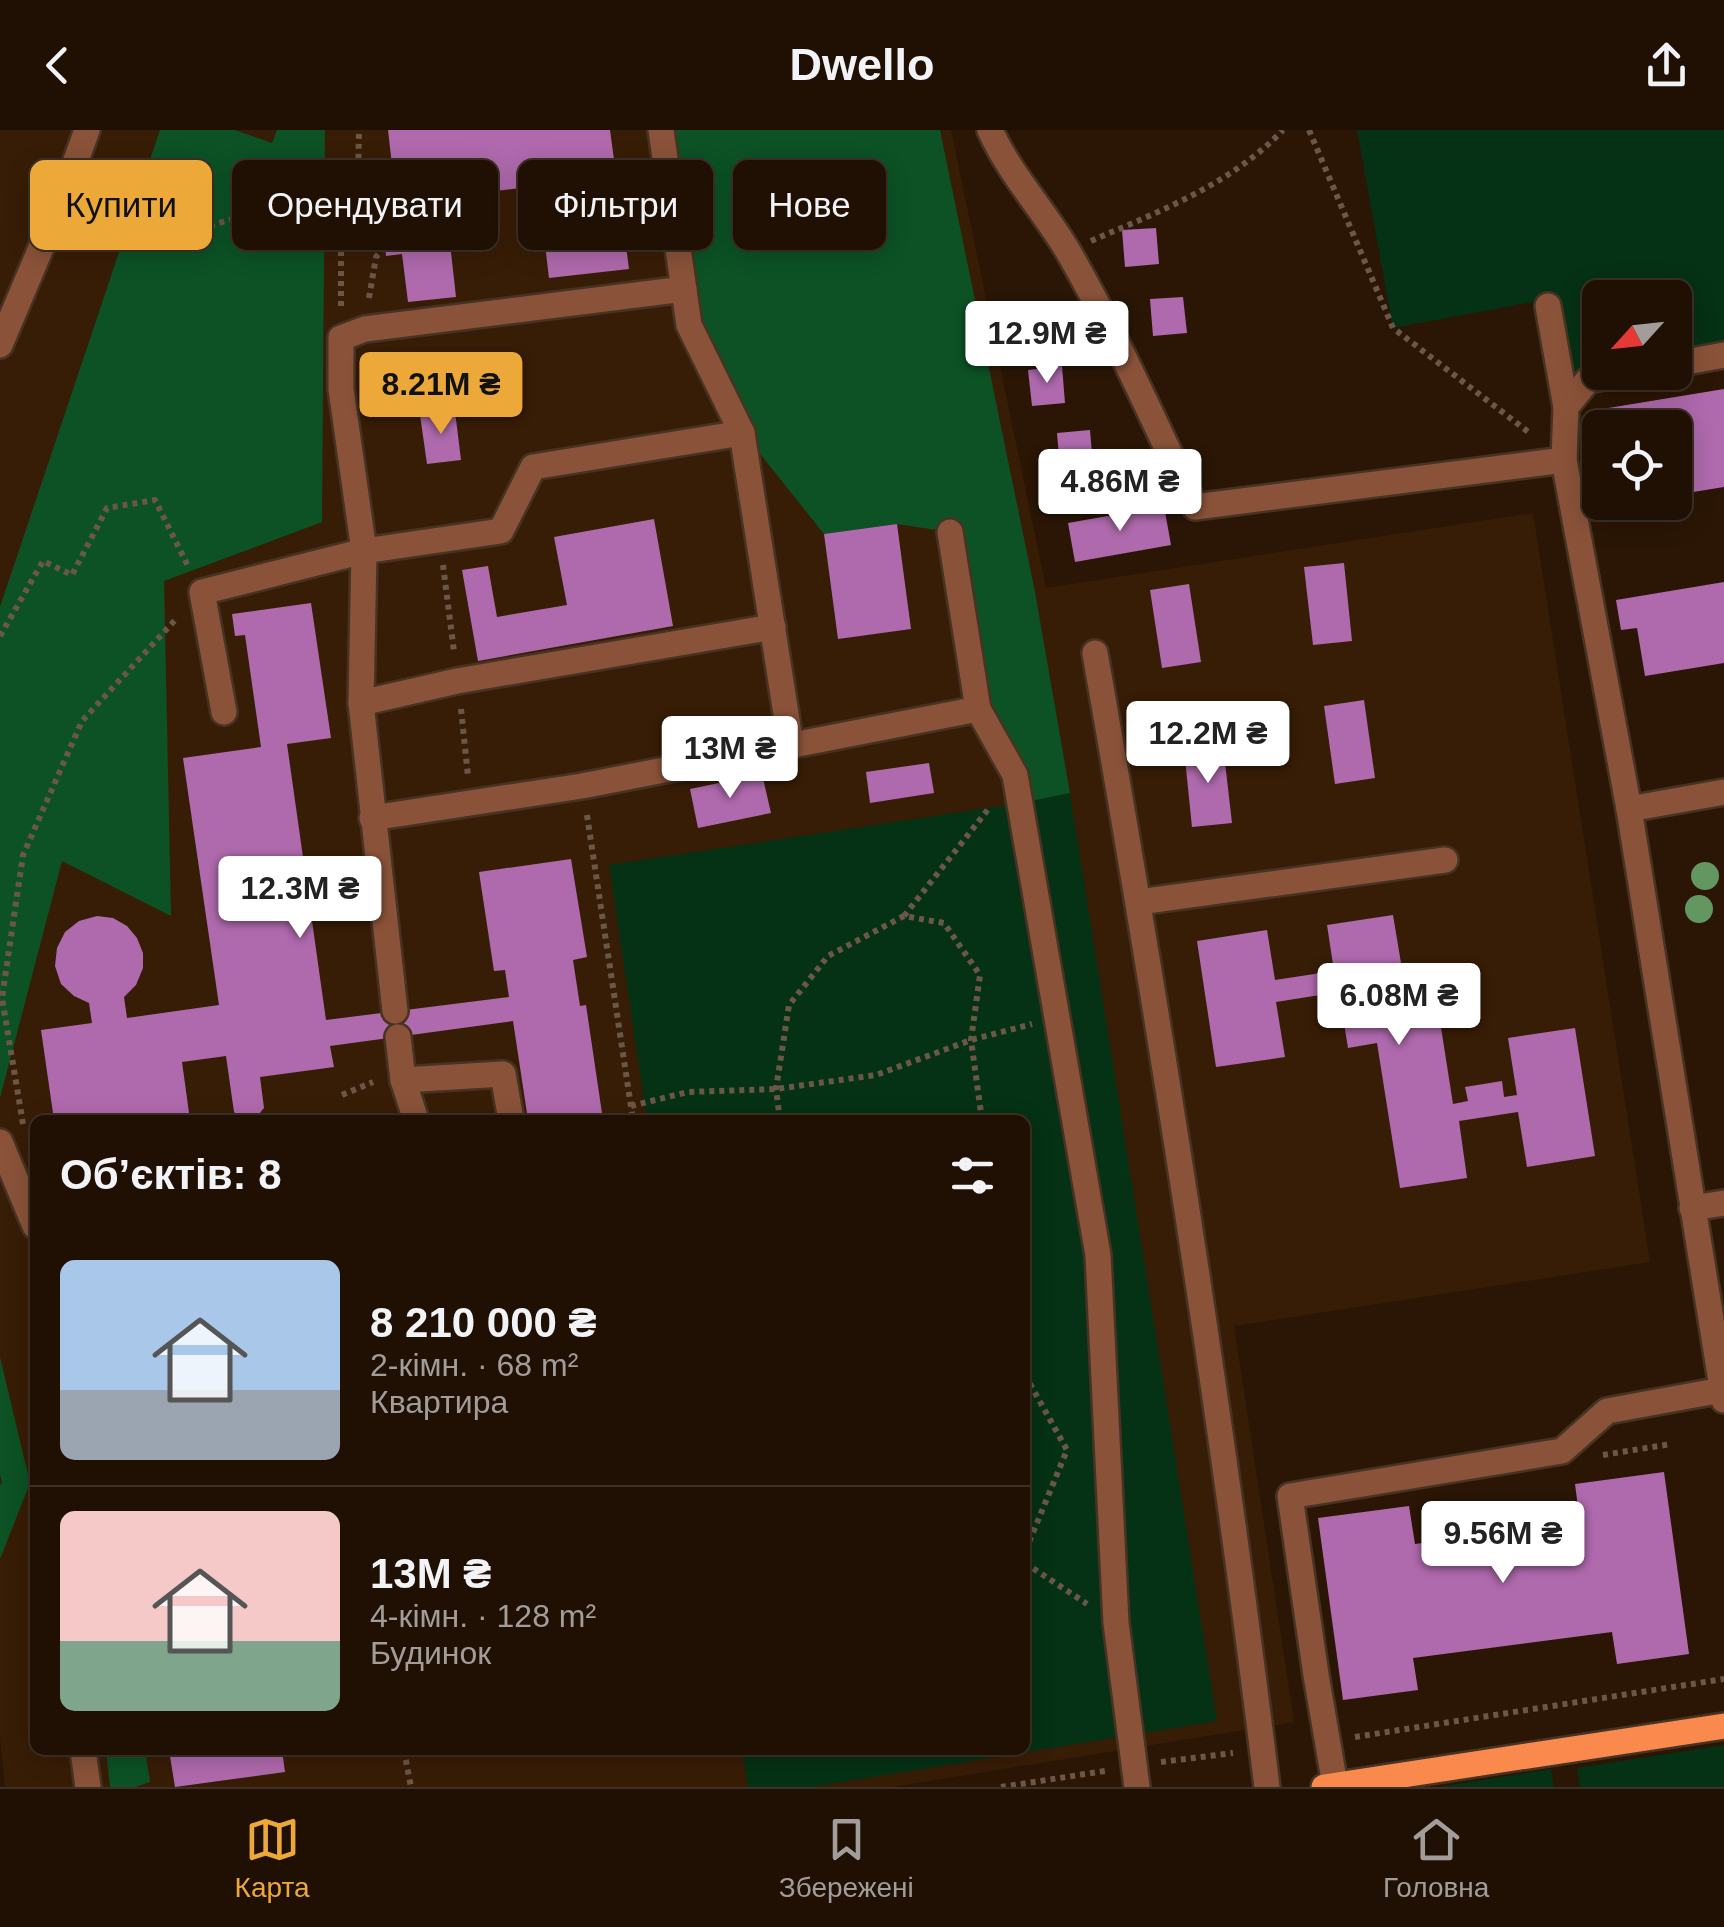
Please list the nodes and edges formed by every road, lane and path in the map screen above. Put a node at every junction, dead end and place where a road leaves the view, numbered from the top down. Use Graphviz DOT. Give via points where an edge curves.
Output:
graph roads {
  1 [pos="87,130"];
  2 [pos="359,130"];
  3 [pos="661,130"];
  4 [pos="990,130"];
  5 [pos="1283,130"];
  6 [pos="1309,130"];
  7 [pos="76,160"];
  8 [pos="358,160"];
  9 [pos="40,250"];
  10 [pos="343,250"];
  11 [pos="382,250"];
  12 [pos="1068,250"];
  13 [pos="684,289"];
  14 [pos="1548,306"];
  15 [pos="353,333"];
  16 [pos="0,345"];
  17 [pos="1724,355"];
  18 [pos="1692,361"];
  19 [pos="1582,387"];
  20 [pos="1566,406"];
  21 [pos="742,434"];
  22 [pos="1564,460"];
  23 [pos="950,532"];
  24 [pos="364,551"];
  25 [pos="210,590"];
  26 [pos="772,626"];
  27 [pos="0,636"];
  28 [pos="1095,653"];
  29 [pos="361,703"];
  30 [pos="978,709"];
  31 [pos="224,712"];
  32 [pos="791,746"];
  33 [pos="1016,775"];
  34 [pos="582,786"];
  35 [pos="1724,792"];
  36 [pos="1629,809"];
  37 [pos="372,818"];
  38 [pos="1445,860"];
  39 [pos="1139,902"];
  40 [pos="904,916"];
  41 [pos="1058,1017"];
  42 [pos="971,1040"];
  43 [pos="394,1079"];
  44 [pos="776,1089"];
  45 [pos="342,1094"];
  46 [pos="631,1106"];
  47 [pos="413,1115"];
  48 [pos="510,1115"];
  49 [pos="633,1115"];
  50 [pos="779,1115"];
  51 [pos="981,1115"];
  52 [pos="23,1126"];
  53 [pos="0,1142"];
  54 [pos="1724,1204"];
  55 [pos="1692,1208"];
  56 [pos="30,1214"];
  57 [pos="1030,1384"];
  58 [pos="1723,1395"];
  59 [pos="1671,1444"];
  60 [pos="1594,1457"];
  61 [pos="1030,1540"];
  62 [pos="1030,1566"];
  63 [pos="1116,1623"];
  64 [pos="1724,1678"];
  65 [pos="1724,1726"];
  66 [pos="1328,1741"];
  67 [pos="1263,1749"];
  68 [pos="84,1755"];
  69 [pos="405,1755"];
  70 [pos="1136,1776"];
  71 [pos="1330,1786"];
  72 [pos="88,1787"];
  73 [pos="411,1787"];
  74 [pos="1001,1787"];
  75 [pos="1268,1787"];
  1 -- 7 [label="lane"];
  2 -- 8 [label="path"];
  3 -- 13 [label="lane"];
  4 -- 12 [label="lane"];
  5 -- 12 [label="path" via="1262,152 1191,198"];
  6 -- 22 [label="path" via="1393,328"];
  9 -- 16 [label="lane"];
  10 -- 15 [label="path"];
  11 -- 15 [label="path"];
  12 -- 22 [label="lane" via="1195,507"];
  13 -- 15 [label="lane"];
  13 -- 21 [label="lane" via="689,325"];
  14 -- 20 [label="lane"];
  15 -- 24 [label="lane" via="341,389"];
  17 -- 18 [label="lane"];
  19 -- 20 [label="lane"];
  20 -- 22 [label="lane"];
  21 -- 24 [label="lane" via="534,467 501,531"];
  21 -- 26 [label="lane"];
  22 -- 36 [label="lane"];
  23 -- 30 [label="lane"];
  24 -- 25 [label="lane"];
  24 -- 29 [label="lane"];
  25 -- 27 [label="path" via="189,568 155,500 107,508 72,574 43,562"];
  25 -- 31 [label="lane"];
  25 -- 52 [label="path" via="82,722 24,855 2,998"];
  26 -- 29 [label="lane"];
  26 -- 32 [label="lane"];
  28 -- 39 [label="lane"];
  29 -- 37 [label="lane"];
  30 -- 32 [label="lane"];
  30 -- 33 [label="lane"];
  32 -- 34 [label="lane"];
  33 -- 40 [label="path"];
  33 -- 41 [label="lane"];
  34 -- 37 [label="lane"];
  34 -- 46 [label="path"];
  35 -- 36 [label="lane"];
  36 -- 55 [label="lane"];
  37 -- 43 [label="lane" via="396,1024"];
  38 -- 39 [label="lane"];
  39 -- 67 [label="lane"];
  40 -- 42 [label="path" via="944,923 980,976"];
  40 -- 44 [label="path" via="828,956 789,1006"];
  41 -- 42 [label="path"];
  41 -- 63 [label="lane" via="1098,1255"];
  42 -- 44 [label="path" via="876,1076"];
  42 -- 51 [label="path"];
  43 -- 45 [label="path"];
  43 -- 47 [label="lane"];
  43 -- 48 [label="lane" via="503,1074"];
  44 -- 46 [label="path" via="688,1092"];
  44 -- 50 [label="path"];
  46 -- 49 [label="path"];
  53 -- 56 [label="lane"];
  54 -- 55 [label="lane"];
  55 -- 58 [label="lane"];
  57 -- 61 [label="path" via="1066,1450"];
  58 -- 66 [label="lane" via="1607,1411 1562,1451 1290,1496"];
  59 -- 60 [label="path"];
  62 -- 63 [label="path"];
  63 -- 70 [label="lane"];
  64 -- 66 [label="path"];
  65 -- 71 [label="main road"];
  66 -- 71 [label="lane"];
  67 -- 70 [label="path"];
  67 -- 75 [label="lane"];
  68 -- 72 [label="lane"];
  69 -- 73 [label="path"];
  70 -- 74 [label="path"];
}
